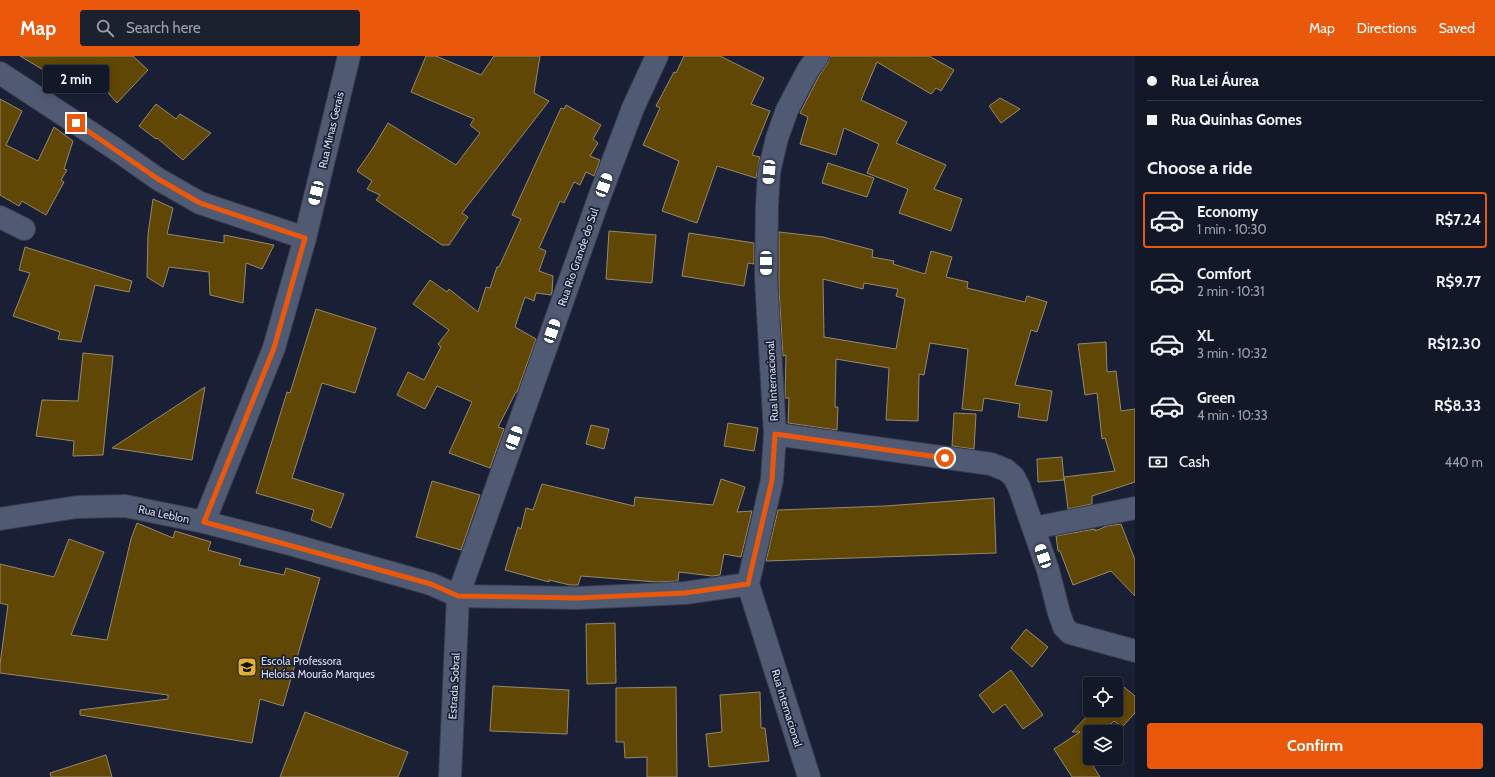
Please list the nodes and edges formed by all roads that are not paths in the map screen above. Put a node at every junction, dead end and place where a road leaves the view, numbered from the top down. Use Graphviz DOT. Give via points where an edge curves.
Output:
graph roads {
  1 [pos="349,56"];
  2 [pos="657,56"];
  3 [pos="818,56"];
  4 [pos="0,73"];
  5 [pos="0,216"];
  6 [pos="24,229"];
  7 [pos="305,238"];
  8 [pos="775,434"];
  9 [pos="1135,508"];
  10 [pos="0,519"];
  11 [pos="204,522"];
  12 [pos="1034,528"];
  13 [pos="748,584"];
  14 [pos="458,596"];
  15 [pos="1135,651"];
  16 [pos="450,777"];
  17 [pos="809,777"];
  1 -- 7 [label="street, Rua Minas Gerais"];
  2 -- 14 [label="street, Rua Rio Grande do Sul" via="632,108"];
  3 -- 8 [label="street, Rua Internacional" via="787,110 769,172 766,278"];
  4 -- 7 [label="street" via="158,179 200,203"];
  5 -- 6 [label="street"];
  7 -- 11 [label="street, Rua Minas Gerais" via="274,348"];
  8 -- 12 [label="street" via="991,464 1006,470 1014,477"];
  8 -- 13 [label="street, Rua Internacional" via="772,480"];
  9 -- 12 [label="street"];
  10 -- 11 [label="street, Rua Leblon" via="77,507 125,506"];
  11 -- 14 [label="street, Rua Leblon" via="431,584"];
  12 -- 15 [label="street" via="1064,627 1070,633"];
  13 -- 14 [label="street, Rua Leblon" via="685,593 577,598"];
  13 -- 17 [label="street, Rua Internacional"];
  14 -- 16 [label="street, Estrada Sobral"];
}
